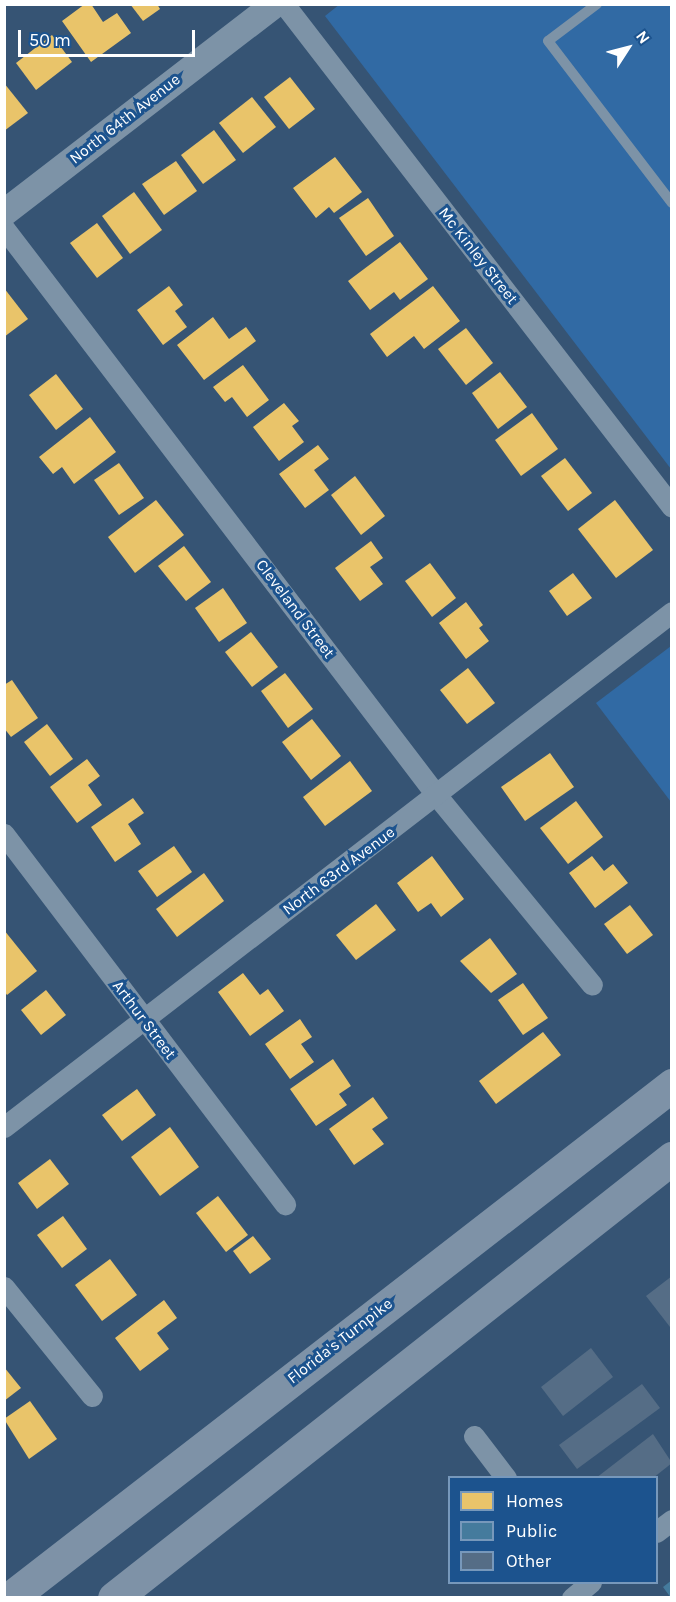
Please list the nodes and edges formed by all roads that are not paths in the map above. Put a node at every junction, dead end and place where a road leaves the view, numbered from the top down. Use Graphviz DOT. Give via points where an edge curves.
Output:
graph roads {
  1 [pos="274,4"];
  2 [pos="284,4"];
  3 [pos="597,4"];
  4 [pos="672,203"];
  5 [pos="4,212"];
  6 [pos="4,228"];
  7 [pos="672,507"];
  8 [pos="672,612"];
  9 [pos="437,796"];
  10 [pos="4,834"];
  11 [pos="592,985"];
  12 [pos="143,1020"];
  13 [pos="672,1085"];
  14 [pos="4,1127"];
  15 [pos="672,1158"];
  16 [pos="285,1204"];
  17 [pos="4,1287"];
  18 [pos="92,1396"];
  19 [pos="474,1436"];
  20 [pos="504,1476"];
  21 [pos="672,1520"];
  22 [pos="658,1531"];
  23 [pos="592,1587"];
  24 [pos="10,1598"];
  25 [pos="114,1598"];
  26 [pos="572,1598"];
  1 -- 5 [label="street, North 64th Avenue"];
  2 -- 7 [label="street, Mc Kinley Street"];
  3 -- 4 [label="lane" via="548,41"];
  6 -- 9 [label="street, Cleveland Street"];
  8 -- 9 [label="street, North 63rd Avenue"];
  9 -- 11 [label="street, Cleveland Street"];
  9 -- 12 [label="street, North 63rd Avenue"];
  10 -- 12 [label="street, Arthur Street"];
  12 -- 14 [label="street, North 63rd Avenue"];
  12 -- 16 [label="street, Arthur Street"];
  13 -- 24 [label="highway, Florida's Turnpike"];
  15 -- 25 [label="highway"];
  17 -- 18 [label="street"];
  19 -- 20 [label="street"];
  21 -- 22 [label="street"];
  23 -- 26 [label="street"];
}
